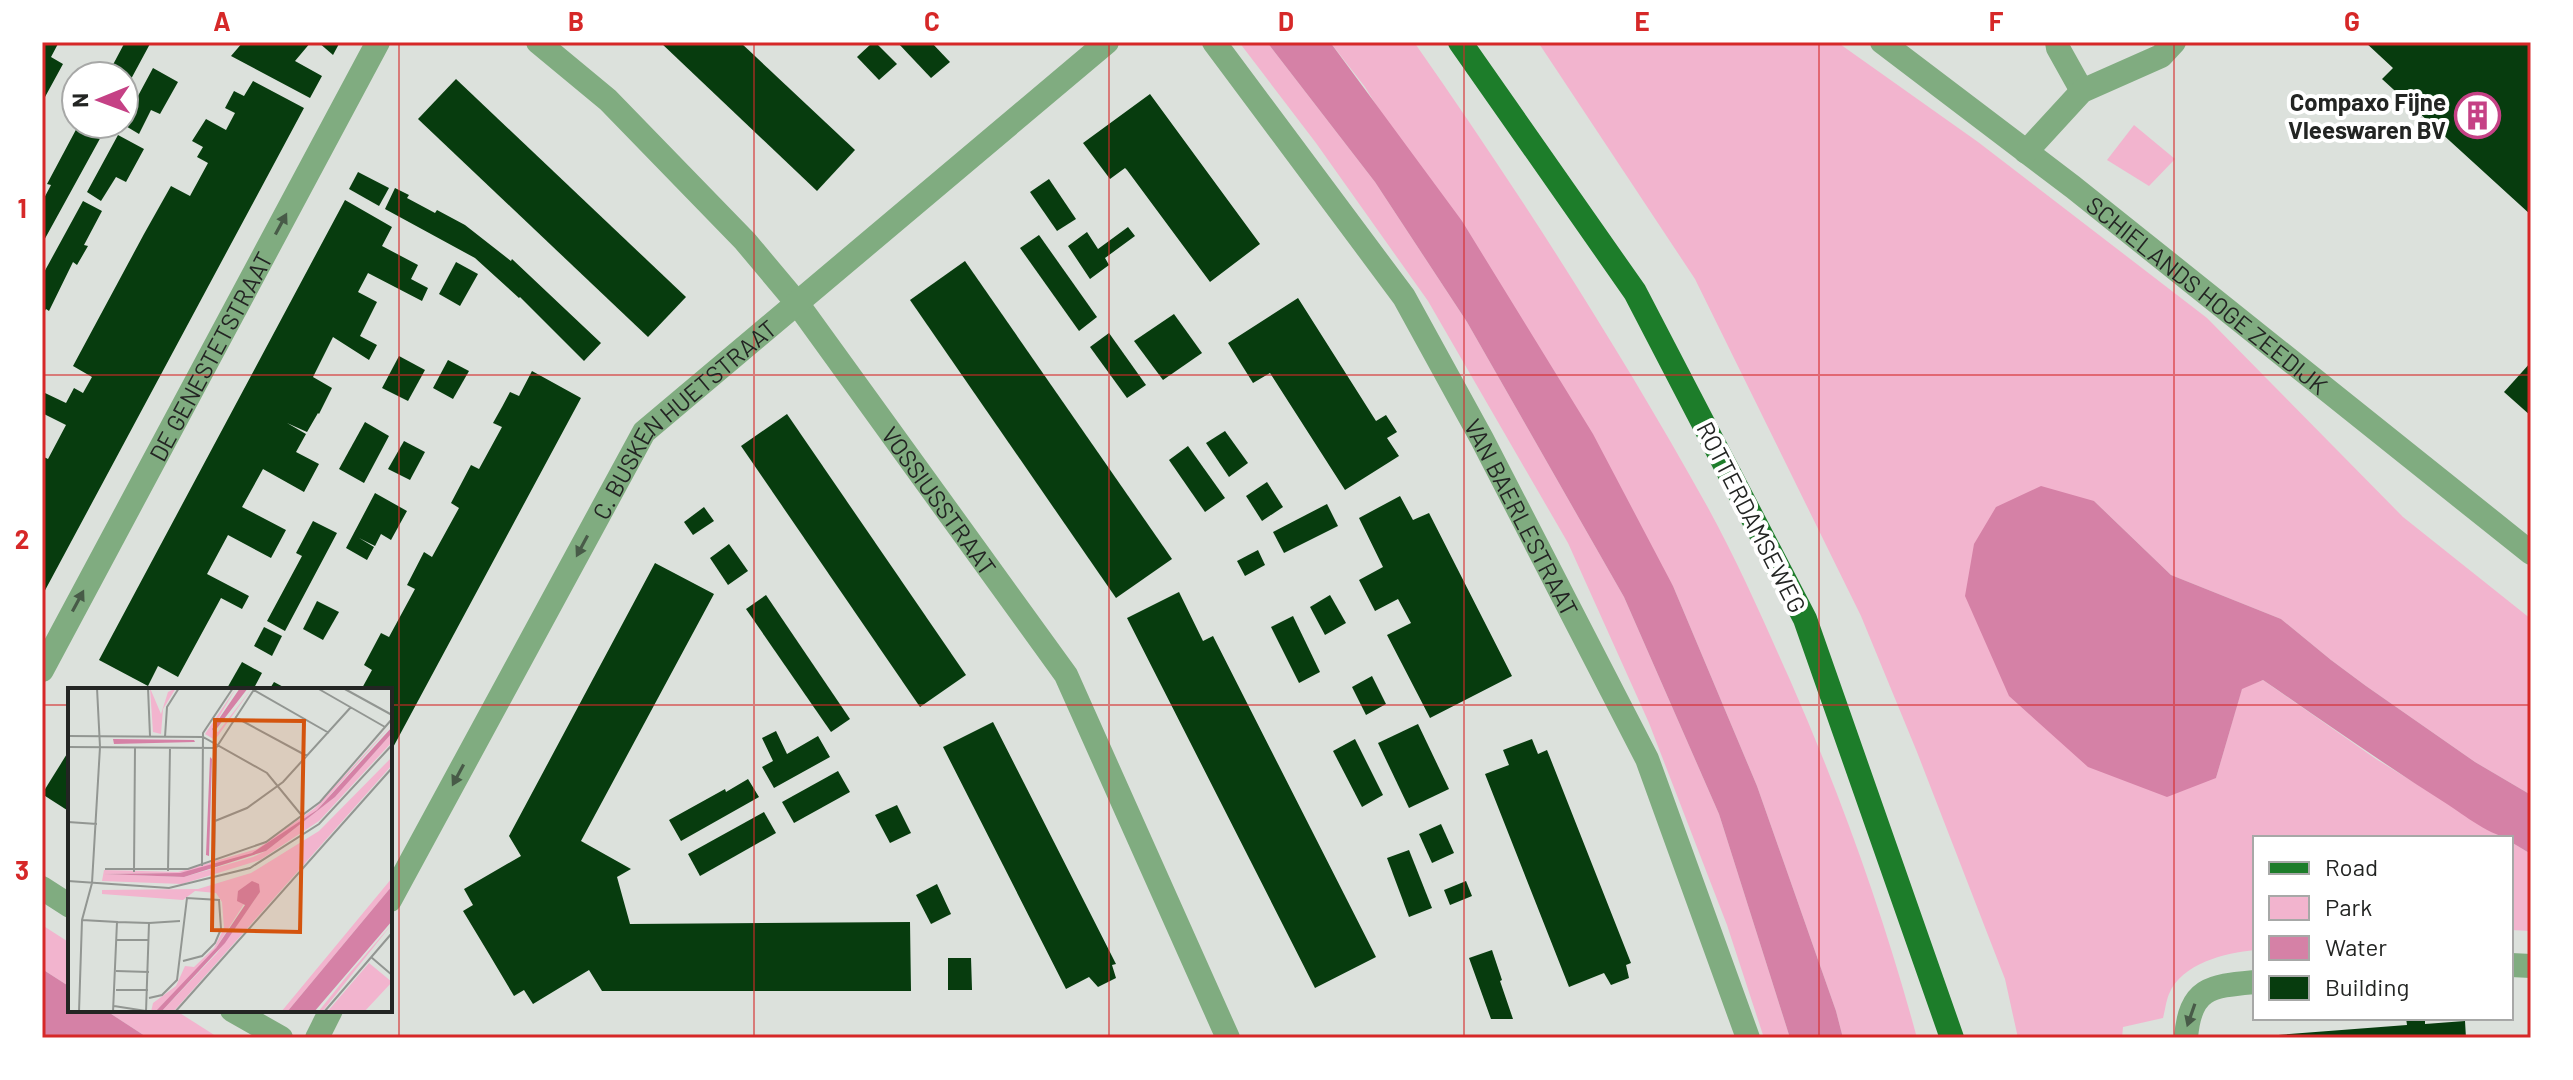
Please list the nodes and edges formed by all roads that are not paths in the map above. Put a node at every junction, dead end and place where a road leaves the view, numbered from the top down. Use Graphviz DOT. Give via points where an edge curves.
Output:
graph roads {
  1 [pos="378,42"];
  2 [pos="538,42"];
  3 [pos="1107,42"];
  4 [pos="1214,42"];
  5 [pos="1460,42"];
  6 [pos="1882,42"];
  7 [pos="2057,42"];
  8 [pos="2174,42"];
  9 [pos="2082,91"];
  10 [pos="2026,152"];
  11 [pos="797,303"];
  12 [pos="2531,553"];
  13 [pos="42,670"];
  14 [pos="42,888"];
  15 [pos="392,896"];
  16 [pos="68,905"];
  17 [pos="2253,982"];
  18 [pos="236,1012"];
  19 [pos="330,1012"];
  20 [pos="281,1038"];
  21 [pos="317,1038"];
  22 [pos="1228,1038"];
  23 [pos="1748,1038"];
  24 [pos="1952,1038"];
  25 [pos="2186,1038"];
  13 -- 1 [label="street, DE GENESTETSTRAAT, one-way"];
  2 -- 11 [label="street, VOSSIUSSTRAAT" via="608,100 745,241"];
  3 -- 11 [label="street, C. BUSKEN HUETSTRAAT"];
  4 -- 23 [label="street, VAN BAERLESTRAAT" via="1404,297 1482,439 1647,759"];
  5 -- 24 [label="main road, ROTTERDAMSEWEG" via="1635,292 1805,619"];
  6 -- 10 [label="street, SCHIELANDS HOGE ZEEDIJK"];
  7 -- 9 [label="street"];
  8 -- 9 [label="street" via="2161,56"];
  9 -- 10 [label="street"];
  10 -- 12 [label="street, SCHIELANDS HOGE ZEEDIJK"];
  11 -- 15 [label="street, C. BUSKEN HUETSTRAAT, one-way" via="644,432"];
  11 -- 22 [label="street, VOSSIUSSTRAAT" via="1066,675"];
  14 -- 16 [label="street"];
  17 -- 25 [label="street, one-way" via="2217,985 2198,996"];
  18 -- 20 [label="street"];
  19 -- 21 [label="street"];
}
